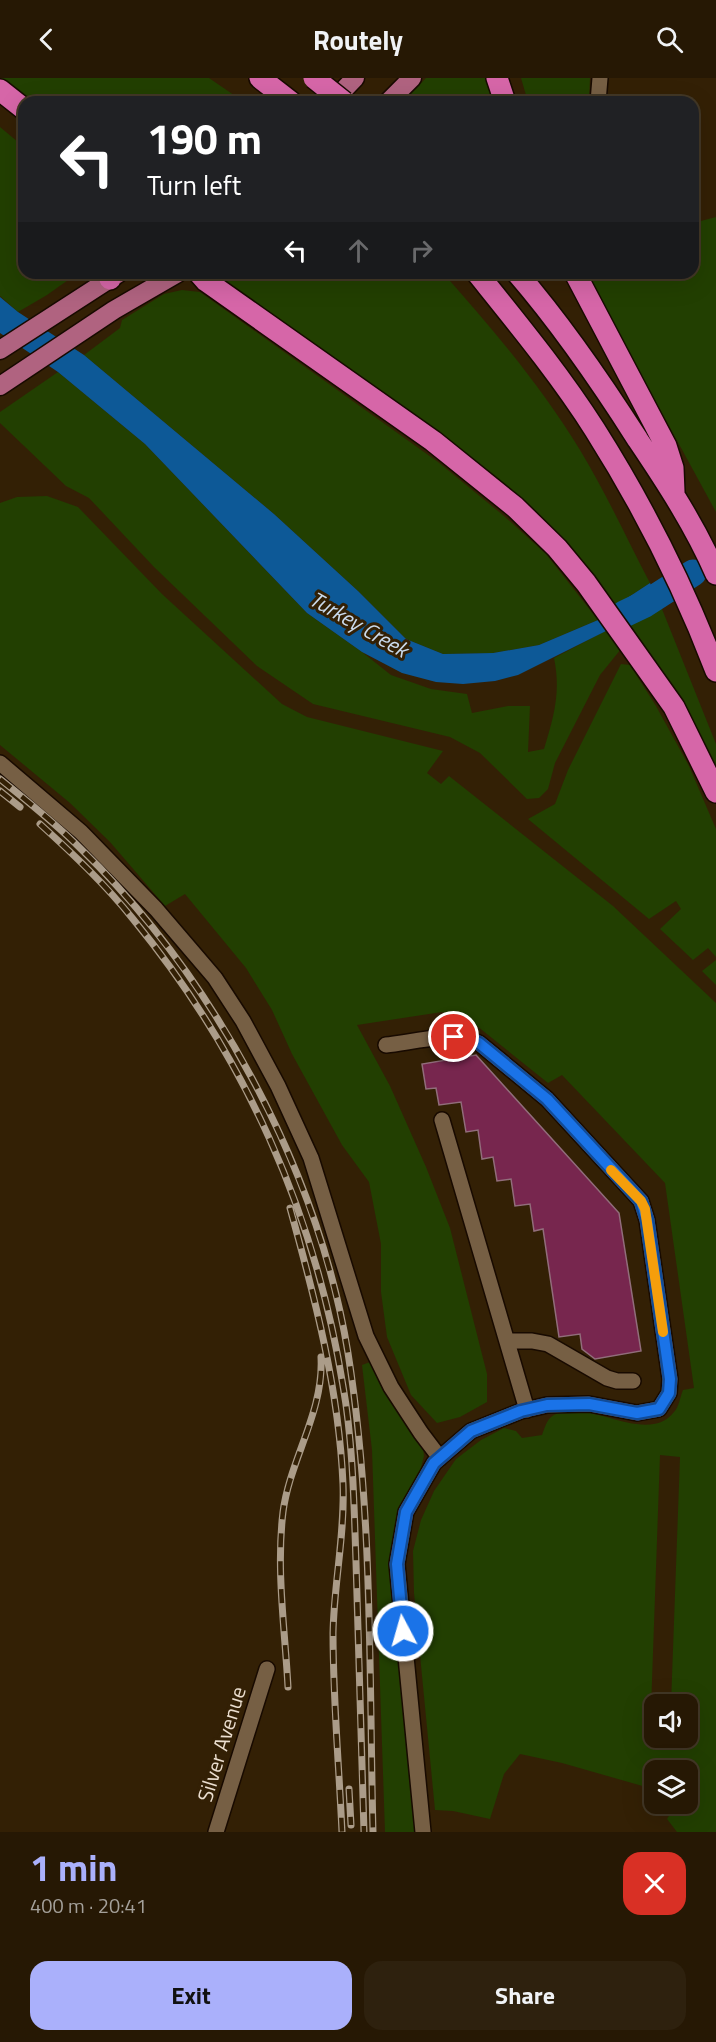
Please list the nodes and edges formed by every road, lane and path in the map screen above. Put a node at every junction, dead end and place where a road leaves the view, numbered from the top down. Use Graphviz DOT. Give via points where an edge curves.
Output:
graph roads {
  1 [pos="260,78"];
  2 [pos="314,78"];
  3 [pos="355,78"];
  4 [pos="412,78"];
  5 [pos="497,78"];
  6 [pos="600,78"];
  7 [pos="0,90"];
  8 [pos="283,96"];
  9 [pos="336,96"];
  10 [pos="338,96"];
  11 [pos="394,96"];
  12 [pos="503,96"];
  13 [pos="598,96"];
  14 [pos="18,104"];
  15 [pos="108,279"];
  16 [pos="168,279"];
  17 [pos="204,279"];
  18 [pos="482,279"];
  19 [pos="522,279"];
  20 [pos="578,279"];
  21 [pos="0,350"];
  22 [pos="0,386"];
  23 [pos="667,471"];
  24 [pos="716,574"];
  25 [pos="716,671"];
  26 [pos="0,763"];
  27 [pos="716,792"];
  28 [pos="386,1045"];
  29 [pos="442,1120"];
  30 [pos="507,1341"];
  31 [pos="633,1381"];
  32 [pos="527,1410"];
  33 [pos="440,1458"];
  34 [pos="267,1669"];
  35 [pos="216,1832"];
  36 [pos="423,1832"];
  1 -- 8 [label="highway"];
  2 -- 9 [label="highway, bridge"];
  3 -- 10 [label="main road"];
  4 -- 11 [label="main road"];
  5 -- 12 [label="highway"];
  6 -- 13 [label="street"];
  7 -- 14 [label="highway"];
  15 -- 21 [label="main road"];
  16 -- 22 [label="main road"];
  17 -- 27 [label="highway" via="469,468 557,549 586,583 674,707"];
  18 -- 25 [label="highway" via="594,429 655,535"];
  19 -- 23 [label="highway"];
  20 -- 23 [label="highway" via="666,446"];
  23 -- 24 [label="highway" via="674,494"];
  26 -- 33 [label="street" via="81,832 156,909 215,978 243,1021 311,1158 366,1336 391,1388"];
  28 -- 32 [label="street" via="454,1037 479,1043 547,1099 641,1201 647,1220 669,1393 659,1409 637,1413 589,1404 547,1405"];
  29 -- 30 [label="street"];
  30 -- 31 [label="street" via="548,1344 607,1378"];
  30 -- 32 [label="street"];
  32 -- 33 [label="street" via="471,1431"];
  33 -- 36 [label="street" via="406,1512 397,1564"];
  34 -- 35 [label="street, Silver Avenue"];
}
